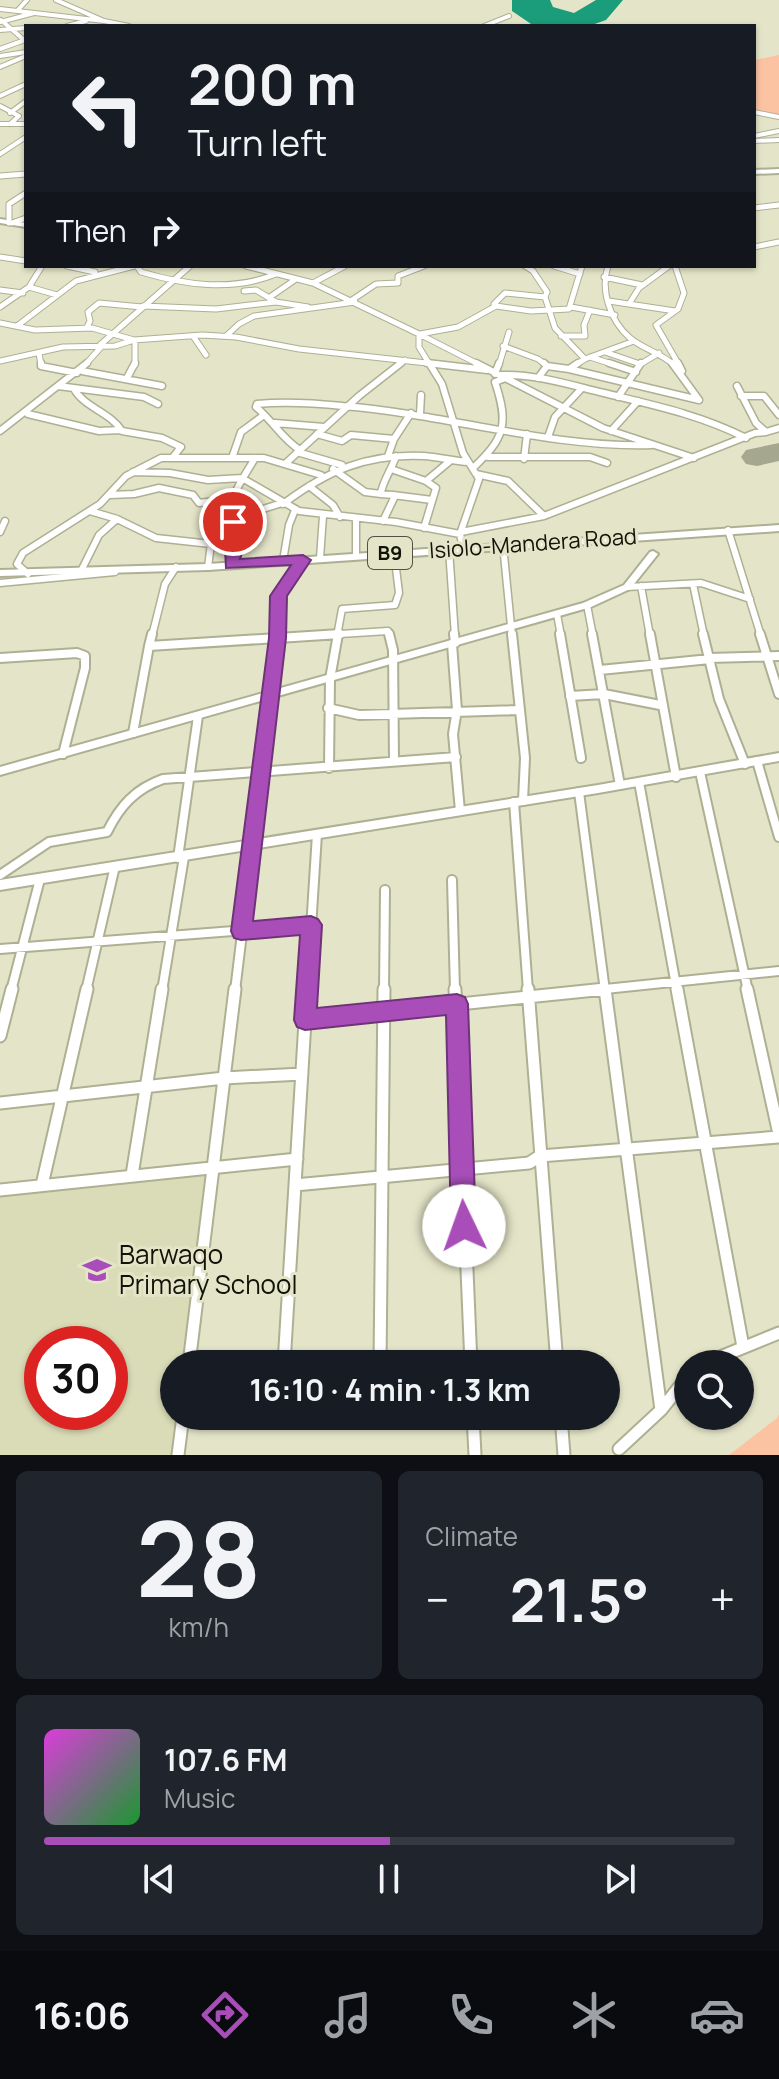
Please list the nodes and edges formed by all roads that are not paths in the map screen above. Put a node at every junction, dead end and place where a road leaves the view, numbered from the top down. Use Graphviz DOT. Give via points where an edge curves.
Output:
graph roads {
  1 [pos="27,0"];
  2 [pos="56,0"];
  3 [pos="0,9"];
  4 [pos="18,10"];
  5 [pos="38,12"];
  6 [pos="509,16"];
  7 [pos="94,20"];
  8 [pos="1,21"];
  9 [pos="104,21"];
  10 [pos="76,24"];
  11 [pos="118,24"];
  12 [pos="489,24"];
  13 [pos="24,28"];
  14 [pos="0,30"];
  15 [pos="13,30"];
  16 [pos="24,39"];
  17 [pos="24,40"];
  18 [pos="0,47"];
  19 [pos="8,47"];
  20 [pos="24,52"];
  21 [pos="24,53"];
  22 [pos="24,54"];
  23 [pos="0,56"];
  24 [pos="0,67"];
  25 [pos="24,85"];
  26 [pos="17,89"];
  27 [pos="24,91"];
  28 [pos="0,96"];
  29 [pos="24,102"];
  30 [pos="0,106"];
  31 [pos="24,111"];
  32 [pos="11,112"];
  33 [pos="756,112"];
  34 [pos="18,116"];
  35 [pos="779,117"];
  36 [pos="6,124"];
  37 [pos="779,131"];
  38 [pos="756,137"];
  39 [pos="24,138"];
  40 [pos="756,138"];
  41 [pos="779,140"];
  42 [pos="0,154"];
  43 [pos="779,171"];
  44 [pos="756,172"];
  45 [pos="24,174"];
  46 [pos="0,176"];
  47 [pos="24,195"];
  48 [pos="0,200"];
  49 [pos="11,202"];
  50 [pos="779,205"];
  51 [pos="756,208"];
  52 [pos="24,219"];
  53 [pos="0,221"];
  54 [pos="12,223"];
  55 [pos="24,225"];
  56 [pos="0,228"];
  57 [pos="779,245"];
  58 [pos="756,247"];
  59 [pos="0,257"];
  60 [pos="24,261"];
  61 [pos="41,268"];
  62 [pos="77,268"];
  63 [pos="127,268"];
  64 [pos="138,268"];
  65 [pos="188,268"];
  66 [pos="255,268"];
  67 [pos="341,268"];
  68 [pos="419,268"];
  69 [pos="527,268"];
  70 [pos="560,268"];
  71 [pos="582,268"];
  72 [pos="607,268"];
  73 [pos="669,268"];
  74 [pos="673,268"];
  75 [pos="103,273"];
  76 [pos="276,273"];
  77 [pos="580,274"];
  78 [pos="604,277"];
  79 [pos="296,279"];
  80 [pos="172,281"];
  81 [pos="313,283"];
  82 [pos="643,285"];
  83 [pos="29,287"];
  84 [pos="0,290"];
  85 [pos="244,291"];
  86 [pos="23,293"];
  87 [pos="57,295"];
  88 [pos="270,297"];
  89 [pos="545,297"];
  90 [pos="354,301"];
  91 [pos="609,301"];
  92 [pos="276,302"];
  93 [pos="629,304"];
  94 [pos="496,306"];
  95 [pos="0,307"];
  96 [pos="143,307"];
  97 [pos="308,307"];
  98 [pos="571,307"];
  99 [pos="590,310"];
  100 [pos="550,311"];
  101 [pos="675,311"];
  102 [pos="615,315"];
  103 [pos="0,323"];
  104 [pos="17,326"];
  105 [pos="87,327"];
  106 [pos="509,332"];
  107 [pos="114,333"];
  108 [pos="419,334"];
  109 [pos="193,336"];
  110 [pos="226,336"];
  111 [pos="561,336"];
  112 [pos="134,341"];
  113 [pos="634,341"];
  114 [pos="101,346"];
  115 [pos="503,346"];
  116 [pos="605,352"];
  117 [pos="39,353"];
  118 [pos="659,353"];
  119 [pos="206,355"];
  120 [pos="588,358"];
  121 [pos="405,360"];
  122 [pos="0,361"];
  123 [pos="430,364"];
  124 [pos="640,364"];
  125 [pos="547,366"];
  126 [pos="569,369"];
  127 [pos="487,370"];
  128 [pos="80,372"];
  129 [pos="636,372"];
  130 [pos="683,373"];
  131 [pos="499,376"];
  132 [pos="127,378"];
  133 [pos="538,378"];
  134 [pos="629,382"];
  135 [pos="58,386"];
  136 [pos="162,386"];
  137 [pos="737,386"];
  138 [pos="582,388"];
  139 [pos="74,389"];
  140 [pos="421,395"];
  141 [pos="681,396"];
  142 [pos="741,396"];
  143 [pos="618,397"];
  144 [pos="638,401"];
  145 [pos="158,404"];
  146 [pos="349,406"];
  147 [pos="562,408"];
  148 [pos="668,409"];
  149 [pos="411,413"];
  150 [pos="27,414"];
  151 [pos="420,414"];
  152 [pos="264,415"];
  153 [pos="779,415"];
  154 [pos="454,420"];
  155 [pos="275,423"];
  156 [pos="324,427"];
  157 [pos="779,428"];
  158 [pos="121,430"];
  159 [pos="502,430"];
  160 [pos="0,431"];
  161 [pos="611,431"];
  162 [pos="766,432"];
  163 [pos="317,434"];
  164 [pos="527,434"];
  165 [pos="548,437"];
  166 [pos="746,438"];
  167 [pos="394,439"];
  168 [pos="652,445"];
  169 [pos="298,451"];
  170 [pos="392,456"];
  171 [pos="173,457"];
  172 [pos="488,457"];
  173 [pos="232,458"];
  174 [pos="255,458"];
  175 [pos="695,458"];
  176 [pos="524,459"];
  177 [pos="450,461"];
  178 [pos="286,463"];
  179 [pos="607,463"];
  180 [pos="344,465"];
  181 [pos="473,468"];
  182 [pos="333,469"];
  183 [pos="391,469"];
  184 [pos="132,472"];
  185 [pos="321,475"];
  186 [pos="242,478"];
  187 [pos="426,481"];
  188 [pos="309,486"];
  189 [pos="381,494"];
  190 [pos="110,495"];
  191 [pos="393,495"];
  192 [pos="231,499"];
  193 [pos="432,500"];
  194 [pos="282,504"];
  195 [pos="295,510"];
  196 [pos="90,511"];
  197 [pos="229,512"];
  198 [pos="257,512"];
  199 [pos="323,516"];
  200 [pos="544,516"];
  201 [pos="340,517"];
  202 [pos="117,519"];
  203 [pos="356,519"];
  204 [pos="5,521"];
  205 [pos="383,521"];
  206 [pos="424,528"];
  207 [pos="779,529"];
  208 [pos="728,530"];
  209 [pos="0,532"];
  210 [pos="460,533"];
  211 [pos="227,537"];
  212 [pos="238,541"];
  213 [pos="211,544"];
  214 [pos="503,545"];
  215 [pos="463,548"];
  216 [pos="449,549"];
  217 [pos="394,552"];
  218 [pos="653,554"];
  219 [pos="356,556"];
  220 [pos="320,558"];
  221 [pos="303,560"];
  222 [pos="283,561"];
  223 [pos="232,565"];
  224 [pos="176,567"];
  225 [pos="208,567"];
  226 [pos="118,571"];
  227 [pos="0,573"];
  228 [pos="80,573"];
  229 [pos="28,574"];
  230 [pos="0,583"];
  231 [pos="693,584"];
  232 [pos="641,586"];
  233 [pos="627,587"];
  234 [pos="750,599"];
  235 [pos="587,605"];
  236 [pos="557,614"];
  237 [pos="510,628"];
  238 [pos="337,635"];
  239 [pos="278,638"];
  240 [pos="453,644"];
  241 [pos="149,646"];
  242 [pos="768,656"];
  243 [pos="779,656"];
  244 [pos="0,658"];
  245 [pos="709,659"];
  246 [pos="393,661"];
  247 [pos="656,664"];
  248 [pos="600,670"];
  249 [pos="330,679"];
  250 [pos="604,694"];
  251 [pos="779,694"];
  252 [pos="270,696"];
  253 [pos="570,696"];
  254 [pos="660,705"];
  255 [pos="328,708"];
  256 [pos="457,710"];
  257 [pos="520,710"];
  258 [pos="394,715"];
  259 [pos="198,716"];
  260 [pos="133,733"];
  261 [pos="63,754"];
  262 [pos="456,757"];
  263 [pos="779,757"];
  264 [pos="581,758"];
  265 [pos="394,761"];
  266 [pos="751,763"];
  267 [pos="329,768"];
  268 [pos="261,770"];
  269 [pos="0,771"];
  270 [pos="700,772"];
  271 [pos="189,775"];
  272 [pos="676,777"];
  273 [pos="639,782"];
  274 [pos="620,785"];
  275 [pos="579,792"];
  276 [pos="518,801"];
  277 [pos="460,811"];
  278 [pos="317,834"];
  279 [pos="779,837"];
  280 [pos="252,845"];
  281 [pos="181,857"];
  282 [pos="115,866"];
  283 [pos="0,875"];
  284 [pos="40,879"];
  285 [pos="452,880"];
  286 [pos="0,885"];
  287 [pos="385,890"];
  288 [pos="311,925"];
  289 [pos="241,931"];
  290 [pos="171,936"];
  291 [pos="98,942"];
  292 [pos="22,947"];
  293 [pos="0,949"];
  294 [pos="779,971"];
  295 [pos="744,974"];
  296 [pos="676,981"];
  297 [pos="605,989"];
  298 [pos="529,996"];
  299 [pos="457,1004"];
  300 [pos="384,1012"];
  301 [pos="305,1020"];
  302 [pos="0,1036"];
  303 [pos="302,1074"];
  304 [pos="224,1078"];
  305 [pos="146,1088"];
  306 [pos="63,1098"];
  307 [pos="0,1103"];
  308 [pos="779,1136"];
  309 [pos="706,1145"];
  310 [pos="627,1151"];
  311 [pos="540,1156"];
  312 [pos="297,1159"];
  313 [pos="212,1166"];
  314 [pos="461,1171"];
  315 [pos="132,1175"];
  316 [pos="382,1176"];
  317 [pos="42,1185"];
  318 [pos="295,1185"];
  319 [pos="0,1190"];
  320 [pos="775,1337"];
  321 [pos="743,1347"];
  322 [pos="191,1350"];
  323 [pos="285,1350"];
  324 [pos="380,1350"];
  325 [pos="470,1350"];
  326 [pos="556,1350"];
  327 [pos="736,1350"];
  328 [pos="674,1394"];
  329 [pos="661,1410"];
  330 [pos="181,1430"];
  331 [pos="474,1430"];
  332 [pos="562,1430"];
  333 [pos="619,1449"];
  334 [pos="178,1455"];
  335 [pos="475,1455"];
  336 [pos="564,1455"];
  1 -- 4 [label="street"];
  2 -- 9 [label="street"];
  3 -- 4 [label="street"];
  4 -- 5 [label="street"];
  5 -- 7 [label="street"];
  5 -- 8 [label="street"];
  6 -- 12 [label="street"];
  7 -- 9 [label="street"];
  7 -- 10 [label="street"];
  8 -- 15 [label="street"];
  9 -- 11 [label="street"];
  13 -- 15 [label="street"];
  14 -- 15 [label="street"];
  15 -- 16 [label="street"];
  17 -- 19 [label="street"];
  18 -- 19 [label="street"];
  19 -- 20 [label="street"];
  21 -- 23 [label="street"];
  22 -- 24 [label="street"];
  25 -- 26 [label="street"];
  26 -- 27 [label="street"];
  26 -- 28 [label="street"];
  29 -- 32 [label="street"];
  30 -- 32 [label="street"];
  31 -- 34 [label="street"];
  32 -- 34 [label="street"];
  32 -- 36 [label="street"];
  33 -- 35 [label="street"];
  34 -- 36 [label="street"];
  37 -- 38 [label="street"];
  39 -- 42 [label="street"];
  40 -- 41 [label="street"];
  43 -- 44 [label="main road"];
  45 -- 46 [label="street"];
  47 -- 49 [label="street"];
  48 -- 49 [label="street"];
  49 -- 54 [label="street"];
  50 -- 51 [label="street"];
  52 -- 54 [label="street"];
  53 -- 54 [label="main road"];
  54 -- 55 [label="main road"];
  54 -- 56 [label="street"];
  57 -- 58 [label="street"];
  59 -- 60 [label="street"];
  61 -- 83 [label="street"];
  62 -- 75 [label="street"];
  63 -- 75 [label="street"];
  64 -- 80 [label="street"];
  65 -- 80 [label="street"];
  66 -- 76 [label="street"];
  67 -- 81 [label="street"];
  68 -- 90 [label="street" via="398,276 398,283 376,284"];
  69 -- 89 [label="street" via="547,292"];
  70 -- 77 [label="street"];
  71 -- 77 [label="street"];
  72 -- 78 [label="street"];
  73 -- 82 [label="street"];
  74 -- 101 [label="street" via="684,293"];
  75 -- 87 [label="street" via="80,279"];
  76 -- 79 [label="street"];
  76 -- 80 [label="street" via="253,283"];
  77 -- 98 [label="street"];
  78 -- 82 [label="street"];
  78 -- 91 [label="street"];
  79 -- 81 [label="street"];
  79 -- 88 [label="street"];
  80 -- 96 [label="street"];
  81 -- 90 [label="street"];
  82 -- 93 [label="street"];
  83 -- 86 [label="street"];
  83 -- 87 [label="street"];
  84 -- 86 [label="street"];
  85 -- 88 [label="street"];
  86 -- 95 [label="street"];
  87 -- 104 [label="street"];
  88 -- 92 [label="street"];
  89 -- 94 [label="street" via="505,293"];
  89 -- 100 [label="street"];
  90 -- 97 [label="street"];
  90 -- 108 [label="street"];
  91 -- 93 [label="street"];
  91 -- 102 [label="street"];
  92 -- 96 [label="street" via="216,309"];
  92 -- 97 [label="street"];
  93 -- 101 [label="street"];
  94 -- 100 [label="street"];
  94 -- 108 [label="street" via="458,327"];
  96 -- 105 [label="street" via="99,303 88,312"];
  96 -- 107 [label="street"];
  97 -- 110 [label="street" via="242,320"];
  98 -- 99 [label="street"];
  98 -- 100 [label="street"];
  99 -- 102 [label="street"];
  99 -- 111 [label="street" via="585,336"];
  100 -- 111 [label="street"];
  101 -- 130 [label="street" via="656,325"];
  102 -- 113 [label="street"];
  103 -- 104 [label="street"];
  104 -- 105 [label="street"];
  105 -- 107 [label="street"];
  106 -- 115 [label="street"];
  107 -- 112 [label="street"];
  107 -- 114 [label="street"];
  108 -- 123 [label="street" via="419,347"];
  108 -- 127 [label="street"];
  109 -- 110 [label="street"];
  109 -- 112 [label="street"];
  109 -- 119 [label="street"];
  110 -- 121 [label="street"];
  111 -- 120 [label="street"];
  112 -- 114 [label="street"];
  112 -- 132 [label="street" via="135,367"];
  113 -- 116 [label="street"];
  113 -- 118 [label="street"];
  114 -- 117 [label="street"];
  114 -- 128 [label="street"];
  115 -- 125 [label="street"];
  115 -- 131 [label="street"];
  116 -- 120 [label="street"];
  116 -- 124 [label="street"];
  117 -- 122 [label="street"];
  117 -- 128 [label="street" via="41,366"];
  118 -- 124 [label="street"];
  118 -- 130 [label="street"];
  120 -- 126 [label="street"];
  120 -- 129 [label="street"];
  121 -- 123 [label="street"];
  121 -- 146 [label="street"];
  123 -- 127 [label="street"];
  123 -- 154 [label="street"];
  124 -- 129 [label="street"];
  125 -- 126 [label="street"];
  125 -- 133 [label="street"];
  126 -- 134 [label="street"];
  127 -- 131 [label="street"];
  128 -- 132 [label="street"];
  128 -- 135 [label="street"];
  129 -- 134 [label="street"];
  130 -- 141 [label="street" via="699,400"];
  131 -- 133 [label="street"];
  131 -- 147 [label="street"];
  131 -- 159 [label="street" via="495,382 506,413"];
  132 -- 136 [label="street"];
  133 -- 138 [label="street"];
  134 -- 141 [label="street"];
  134 -- 143 [label="street"];
  135 -- 139 [label="street"];
  135 -- 150 [label="street"];
  137 -- 142 [label="street"];
  138 -- 143 [label="street"];
  138 -- 147 [label="street"];
  139 -- 145 [label="street" via="144,397"];
  139 -- 158 [label="street"];
  140 -- 151 [label="street"];
  141 -- 148 [label="street"];
  142 -- 153 [label="street" via="764,396"];
  142 -- 162 [label="street"];
  143 -- 144 [label="street"];
  144 -- 148 [label="street"];
  144 -- 161 [label="street"];
  146 -- 149 [label="street"];
  146 -- 152 [label="street" via="257,404"];
  146 -- 156 [label="street"];
  147 -- 161 [label="street"];
  147 -- 165 [label="street"];
  148 -- 166 [label="street" via="721,424"];
  149 -- 151 [label="street"];
  149 -- 167 [label="street"];
  150 -- 158 [label="street" via="100,433"];
  150 -- 160 [label="street"];
  151 -- 154 [label="street"];
  152 -- 155 [label="street"];
  152 -- 173 [label="street" via="241,432"];
  154 -- 159 [label="street"];
  154 -- 181 [label="street"];
  155 -- 156 [label="street"];
  155 -- 169 [label="street"];
  156 -- 163 [label="street"];
  157 -- 162 [label="street"];
  158 -- 171 [label="street" via="181,447"];
  159 -- 164 [label="street"];
  159 -- 172 [label="street"];
  161 -- 168 [label="street"];
  162 -- 166 [label="street"];
  163 -- 167 [label="street" via="341,441 351,435"];
  163 -- 169 [label="street"];
  164 -- 165 [label="street"];
  164 -- 176 [label="street"];
  165 -- 168 [label="street"];
  166 -- 175 [label="street"];
  167 -- 170 [label="street"];
  168 -- 175 [label="street"];
  169 -- 178 [label="street"];
  169 -- 180 [label="street"];
  170 -- 177 [label="street"];
  170 -- 180 [label="street" via="374,455"];
  170 -- 183 [label="street"];
  171 -- 173 [label="street"];
  171 -- 184 [label="street"];
  172 -- 176 [label="street"];
  172 -- 181 [label="street"];
  173 -- 174 [label="street"];
  174 -- 178 [label="street"];
  174 -- 186 [label="street"];
  175 -- 200 [label="street"];
  176 -- 179 [label="street" via="590,457"];
  177 -- 181 [label="street"];
  177 -- 187 [label="street"];
  178 -- 185 [label="street"];
  180 -- 182 [label="street"];
  181 -- 200 [label="street" via="508,481"];
  181 -- 210 [label="street" via="478,486"];
  182 -- 185 [label="street"];
  182 -- 189 [label="street" via="365,492"];
  183 -- 187 [label="street"];
  183 -- 189 [label="street"];
  184 -- 186 [label="street"];
  184 -- 190 [label="street"];
  185 -- 188 [label="street"];
  186 -- 192 [label="street"];
  186 -- 194 [label="street"];
  187 -- 193 [label="street" via="437,490"];
  188 -- 194 [label="street"];
  188 -- 201 [label="street"];
  189 -- 191 [label="street"];
  190 -- 192 [label="street" via="159,488 193,495 199,503"];
  190 -- 196 [label="street"];
  191 -- 193 [label="street"];
  191 -- 205 [label="street"];
  192 -- 197 [label="street"];
  193 -- 206 [label="street"];
  194 -- 195 [label="street"];
  194 -- 198 [label="street"];
  195 -- 199 [label="street"];
  195 -- 222 [label="street"];
  196 -- 202 [label="street"];
  196 -- 229 [label="street" via="23,553 17,564"];
  197 -- 198 [label="street"];
  197 -- 211 [label="street" via="233,526"];
  198 -- 212 [label="street"];
  199 -- 201 [label="street"];
  199 -- 220 [label="street"];
  200 -- 210 [label="street"];
  201 -- 203 [label="street"];
  202 -- 213 [label="street" via="156,538"];
  202 -- 228 [label="street" via="99,535"];
  203 -- 205 [label="street"];
  203 -- 219 [label="street"];
  204 -- 209 [label="street"];
  205 -- 206 [label="street"];
  206 -- 210 [label="street"];
  207 -- 208 [label="highway, Isiolo-Mandera Road / B9"];
  208 -- 214 [label="highway, Isiolo-Mandera Road / B9"];
  208 -- 234 [label="street"];
  210 -- 215 [label="street"];
  211 -- 212 [label="street"];
  211 -- 213 [label="street"];
  212 -- 223 [label="street"];
  213 -- 225 [label="street"];
  214 -- 215 [label="highway, Isiolo-Mandera Road / B9"];
  214 -- 237 [label="street"];
  215 -- 216 [label="highway, Isiolo-Mandera Road / B9"];
  216 -- 217 [label="highway, Isiolo-Mandera Road / B9"];
  216 -- 240 [label="street"];
  217 -- 219 [label="highway, Isiolo-Mandera Road / B9"];
  217 -- 238 [label="street" via="399,593 395,605 342,609"];
  218 -- 233 [label="main road"];
  219 -- 220 [label="highway, Isiolo-Mandera Road / B9"];
  220 -- 221 [label="highway, Isiolo-Mandera Road / B9"];
  221 -- 222 [label="highway, Isiolo-Mandera Road / B9"];
  221 -- 239 [label="street" via="279,596"];
  222 -- 223 [label="highway, Isiolo-Mandera Road / B9"];
  223 -- 225 [label="highway, Isiolo-Mandera Road / B9"];
  224 -- 225 [label="highway, Isiolo-Mandera Road / B9"];
  224 -- 226 [label="highway, Isiolo-Mandera Road / B9"];
  224 -- 241 [label="street" via="165,584"];
  226 -- 228 [label="highway, Isiolo-Mandera Road / B9"];
  226 -- 230 [label="street"];
  227 -- 229 [label="highway, Isiolo-Mandera Road / B9"];
  228 -- 229 [label="highway, Isiolo-Mandera Road / B9"];
  231 -- 232 [label="street"];
  231 -- 234 [label="street" via="709,584"];
  231 -- 245 [label="street"];
  232 -- 233 [label="street"];
  232 -- 247 [label="street"];
  233 -- 235 [label="main road"];
  234 -- 242 [label="street"];
  235 -- 236 [label="main road"];
  235 -- 248 [label="street"];
  236 -- 237 [label="main road"];
  236 -- 253 [label="street"];
  237 -- 240 [label="main road"];
  237 -- 257 [label="street"];
  238 -- 239 [label="street"];
  238 -- 246 [label="street" via="388,631"];
  238 -- 249 [label="street"];
  239 -- 241 [label="street"];
  239 -- 252 [label="street"];
  240 -- 246 [label="main road"];
  240 -- 256 [label="street"];
  241 -- 260 [label="street"];
  242 -- 243 [label="street"];
  242 -- 245 [label="street"];
  242 -- 251 [label="street"];
  244 -- 261 [label="street" via="85,656"];
  245 -- 247 [label="street"];
  245 -- 266 [label="street" via="729,733"];
  246 -- 249 [label="main road"];
  246 -- 258 [label="street"];
  247 -- 248 [label="street"];
  247 -- 254 [label="street"];
  248 -- 250 [label="street"];
  249 -- 252 [label="main road"];
  249 -- 255 [label="street"];
  250 -- 253 [label="street"];
  250 -- 254 [label="street"];
  250 -- 274 [label="street"];
  252 -- 259 [label="main road"];
  252 -- 268 [label="street"];
  253 -- 264 [label="street"];
  254 -- 272 [label="street"];
  255 -- 258 [label="street"];
  255 -- 267 [label="street"];
  256 -- 257 [label="street"];
  256 -- 258 [label="street"];
  256 -- 262 [label="street"];
  257 -- 276 [label="street" via="525,758"];
  258 -- 265 [label="street"];
  259 -- 260 [label="main road"];
  259 -- 271 [label="street"];
  260 -- 261 [label="main road"];
  261 -- 269 [label="main road"];
  262 -- 265 [label="street"];
  262 -- 277 [label="street"];
  263 -- 266 [label="main road"];
  265 -- 267 [label="street"];
  266 -- 270 [label="main road"];
  266 -- 279 [label="street"];
  267 -- 268 [label="street"];
  268 -- 271 [label="street"];
  268 -- 280 [label="street"];
  270 -- 272 [label="main road"];
  270 -- 295 [label="street"];
  271 -- 281 [label="street"];
  271 -- 283 [label="street" via="138,790 122,804 107,832 58,837"];
  272 -- 273 [label="main road"];
  273 -- 274 [label="main road"];
  273 -- 296 [label="street"];
  274 -- 275 [label="main road"];
  275 -- 276 [label="main road"];
  275 -- 297 [label="street"];
  276 -- 277 [label="main road"];
  276 -- 298 [label="street"];
  277 -- 278 [label="main road"];
  278 -- 280 [label="main road"];
  278 -- 288 [label="street"];
  280 -- 281 [label="main road"];
  280 -- 289 [label="street"];
  281 -- 282 [label="main road"];
  281 -- 290 [label="street"];
  282 -- 284 [label="main road"];
  282 -- 291 [label="street"];
  284 -- 286 [label="main road"];
  284 -- 292 [label="street"];
  285 -- 299 [label="street"];
  287 -- 300 [label="street"];
  288 -- 289 [label="street"];
  288 -- 301 [label="street"];
  289 -- 290 [label="street"];
  289 -- 304 [label="street"];
  290 -- 291 [label="street"];
  290 -- 305 [label="street"];
  291 -- 292 [label="street"];
  291 -- 306 [label="street"];
  292 -- 293 [label="street"];
  292 -- 302 [label="street"];
  294 -- 295 [label="street"];
  295 -- 296 [label="street"];
  295 -- 308 [label="street"];
  296 -- 297 [label="street"];
  296 -- 309 [label="street"];
  297 -- 298 [label="street"];
  297 -- 310 [label="street"];
  298 -- 299 [label="street"];
  298 -- 311 [label="street"];
  299 -- 300 [label="street"];
  299 -- 314 [label="street"];
  300 -- 301 [label="street"];
  300 -- 316 [label="street"];
  301 -- 303 [label="street"];
  303 -- 304 [label="street"];
  303 -- 312 [label="street"];
  304 -- 305 [label="street"];
  304 -- 313 [label="street"];
  305 -- 306 [label="street"];
  305 -- 315 [label="street"];
  306 -- 307 [label="street"];
  306 -- 317 [label="street"];
  308 -- 309 [label="street"];
  309 -- 310 [label="street"];
  309 -- 321 [label="street"];
  310 -- 311 [label="street"];
  310 -- 329 [label="street"];
  311 -- 314 [label="street" via="529,1163"];
  311 -- 326 [label="street"];
  312 -- 313 [label="street"];
  312 -- 318 [label="street"];
  313 -- 315 [label="street"];
  313 -- 322 [label="street"];
  314 -- 316 [label="street"];
  314 -- 325 [label="street"];
  315 -- 317 [label="street"];
  316 -- 318 [label="street"];
  316 -- 324 [label="street"];
  317 -- 319 [label="street"];
  318 -- 323 [label="street"];
  320 -- 321 [label="street"];
  321 -- 327 [label="street"];
  328 -- 329 [label="street"];
  329 -- 333 [label="street"];
  330 -- 334 [label="street"];
  331 -- 335 [label="street"];
  332 -- 336 [label="street"];
}
